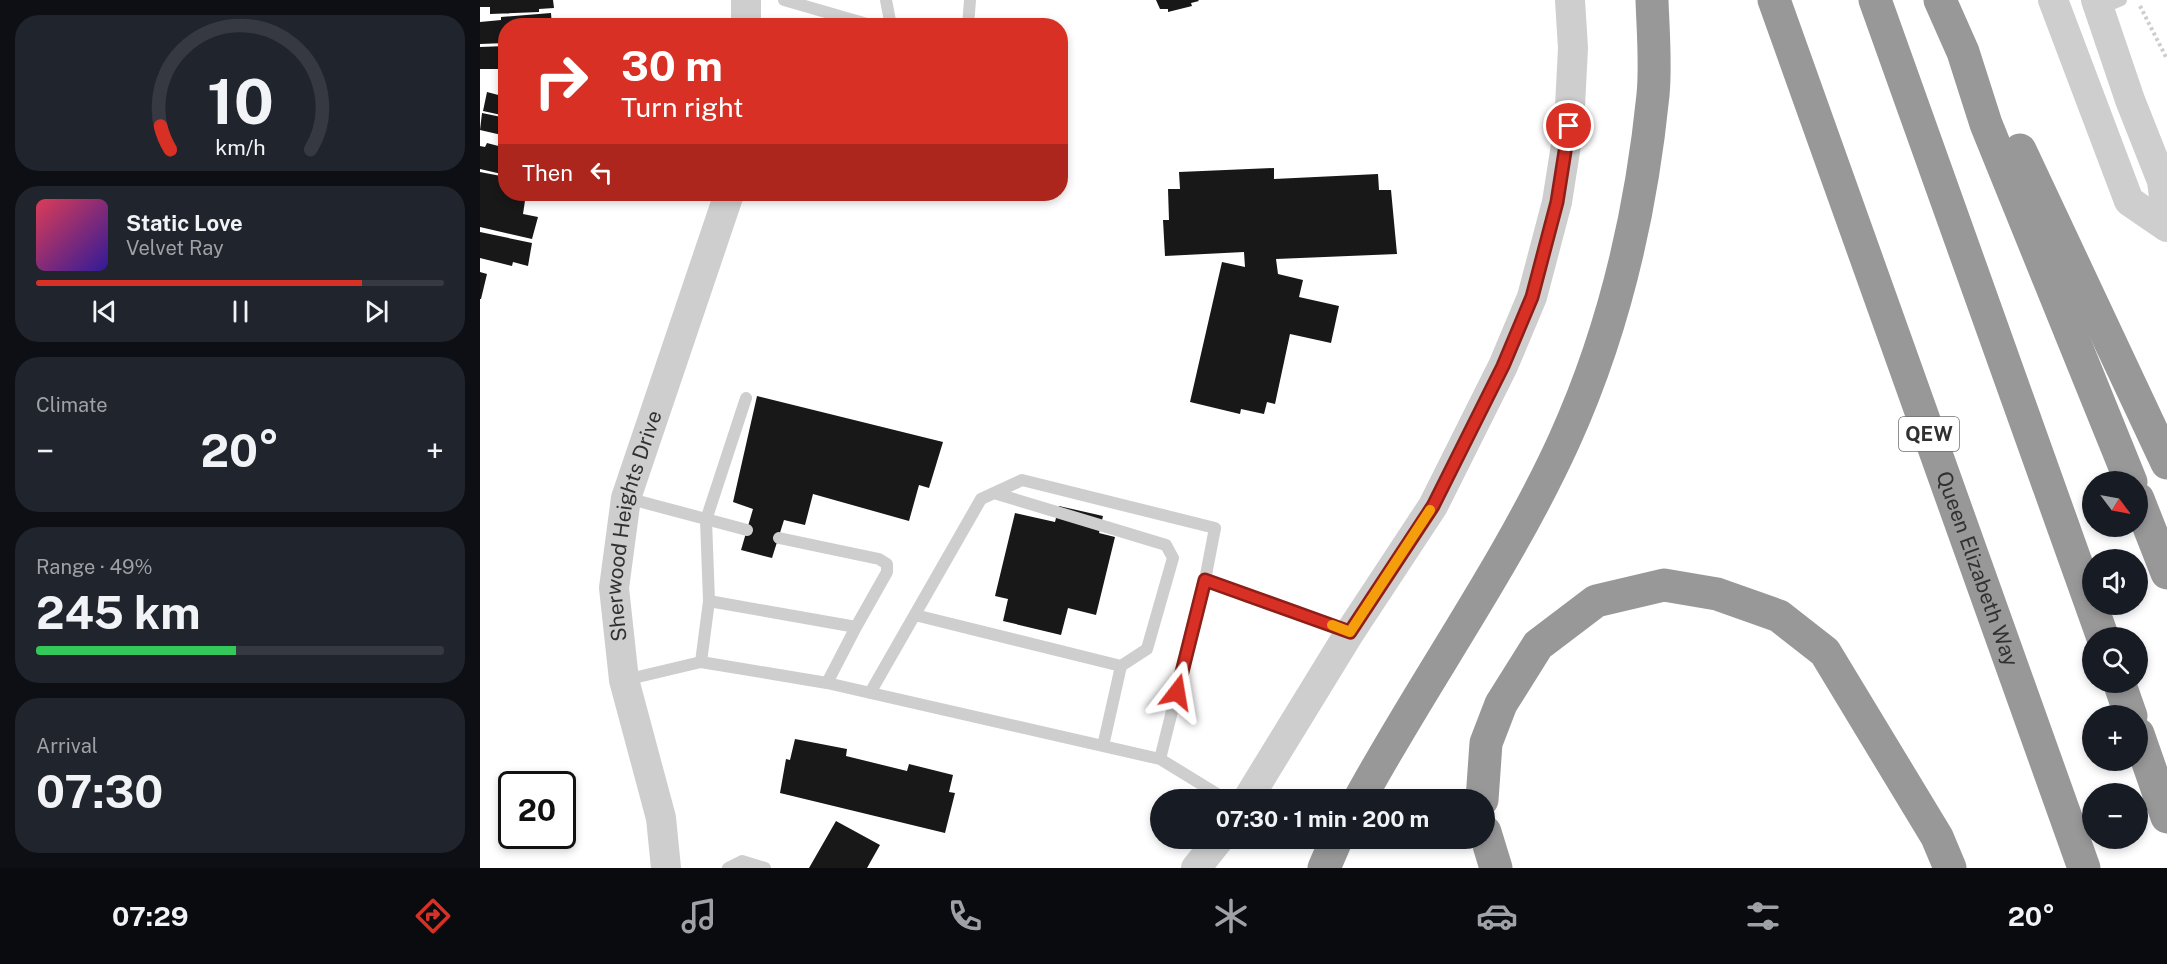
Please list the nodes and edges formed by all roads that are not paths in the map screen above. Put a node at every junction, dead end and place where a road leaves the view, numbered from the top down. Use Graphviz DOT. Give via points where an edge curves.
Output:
graph roads {
  1 [pos="746,0"];
  2 [pos="784,0"];
  3 [pos="827,0"];
  4 [pos="886,0"];
  5 [pos="970,0"];
  6 [pos="1570,0"];
  7 [pos="1652,0"];
  8 [pos="1774,0"];
  9 [pos="1875,0"];
  10 [pos="1940,0"];
  11 [pos="2053,0"];
  12 [pos="2105,3"];
  13 [pos="817,9"];
  14 [pos="746,18"];
  15 [pos="847,18"];
  16 [pos="889,18"];
  17 [pos="969,18"];
  18 [pos="1963,52"];
  19 [pos="727,201"];
  20 [pos="2167,220"];
  21 [pos="2167,227"];
  22 [pos="747,398"];
  23 [pos="2167,463"];
  24 [pos="2127,471"];
  25 [pos="994,493"];
  26 [pos="626,498"];
  27 [pos="706,520"];
  28 [pos="2148,524"];
  29 [pos="747,530"];
  30 [pos="778,538"];
  31 [pos="2167,573"];
  32 [pos="1205,580"];
  33 [pos="709,601"];
  34 [pos="915,615"];
  35 [pos="856,627"];
  36 [pos="2099,627"];
  37 [pos="1350,632"];
  38 [pos="701,662"];
  39 [pos="1121,666"];
  40 [pos="624,680"];
  41 [pos="827,683"];
  42 [pos="870,693"];
  43 [pos="1103,747"];
  44 [pos="1160,759"];
  45 [pos="2148,763"];
  46 [pos="1209,789"];
  47 [pos="1254,789"];
  48 [pos="1365,789"];
  49 [pos="1483,789"];
  50 [pos="2167,817"];
  51 [pos="1211,849"];
  52 [pos="1332,849"];
  53 [pos="1490,849"];
  54 [pos="666,868"];
  55 [pos="728,868"];
  56 [pos="765,868"];
  57 [pos="1196,868"];
  58 [pos="1324,868"];
  59 [pos="1496,868"];
  60 [pos="1950,868"];
  61 [pos="2084,868"];
  1 -- 14 [label="street"];
  2 -- 13 [label="lane"];
  3 -- 13 [label="lane"];
  4 -- 16 [label="lane"];
  5 -- 17 [label="lane"];
  6 -- 37 [label="street" via="1569,126 1557,202 1532,297 1498,377 1433,506"];
  7 -- 48 [label="highway" via="1653,93 1636,212 1602,344 1564,441 1526,516"];
  8 -- 61 [label="highway, Queen Elizabeth Way / QEW"];
  9 -- 36 [label="highway"];
  10 -- 18 [label="highway"];
  11 -- 21 [label="street" via="2129,201"];
  12 -- 20 [label="street" via="2130,100 2162,181"];
  13 -- 15 [label="lane"];
  18 -- 23 [label="highway" via="2003,116"];
  18 -- 24 [label="highway" via="1986,124"];
  19 -- 26 [label="street, Sherwood Heights Drive"];
  22 -- 27 [label="lane"];
  25 -- 32 [label="lane" via="1022,480 1215,528"];
  25 -- 34 [label="lane" via="981,499"];
  25 -- 39 [label="lane" via="1166,545 1173,558 1147,650"];
  26 -- 27 [label="lane"];
  26 -- 40 [label="street, Sherwood Heights Drive" via="614,588"];
  27 -- 29 [label="lane"];
  27 -- 33 [label="lane"];
  28 -- 31 [label="highway"];
  30 -- 35 [label="lane" via="879,559 887,564 887,572"];
  32 -- 37 [label="lane"];
  32 -- 44 [label="lane"];
  33 -- 35 [label="lane"];
  33 -- 38 [label="lane"];
  34 -- 39 [label="lane"];
  34 -- 42 [label="lane"];
  35 -- 41 [label="lane"];
  37 -- 47 [label="street"];
  38 -- 40 [label="lane"];
  38 -- 41 [label="lane"];
  39 -- 43 [label="lane"];
  40 -- 54 [label="street, Sherwood Heights Drive" via="661,818"];
  41 -- 42 [label="lane"];
  42 -- 43 [label="lane"];
  43 -- 44 [label="lane"];
  44 -- 46 [label="lane"];
  45 -- 50 [label="highway"];
  49 -- 60 [label="highway" via="1486,743 1501,704 1538,645 1596,602 1664,585 1717,594 1779,616 1825,652 1931,827"];
  51 -- 57 [label="street"];
  52 -- 58 [label="highway"];
  53 -- 59 [label="highway"];
  55 -- 56 [label="lane" via="742,861"];
}
